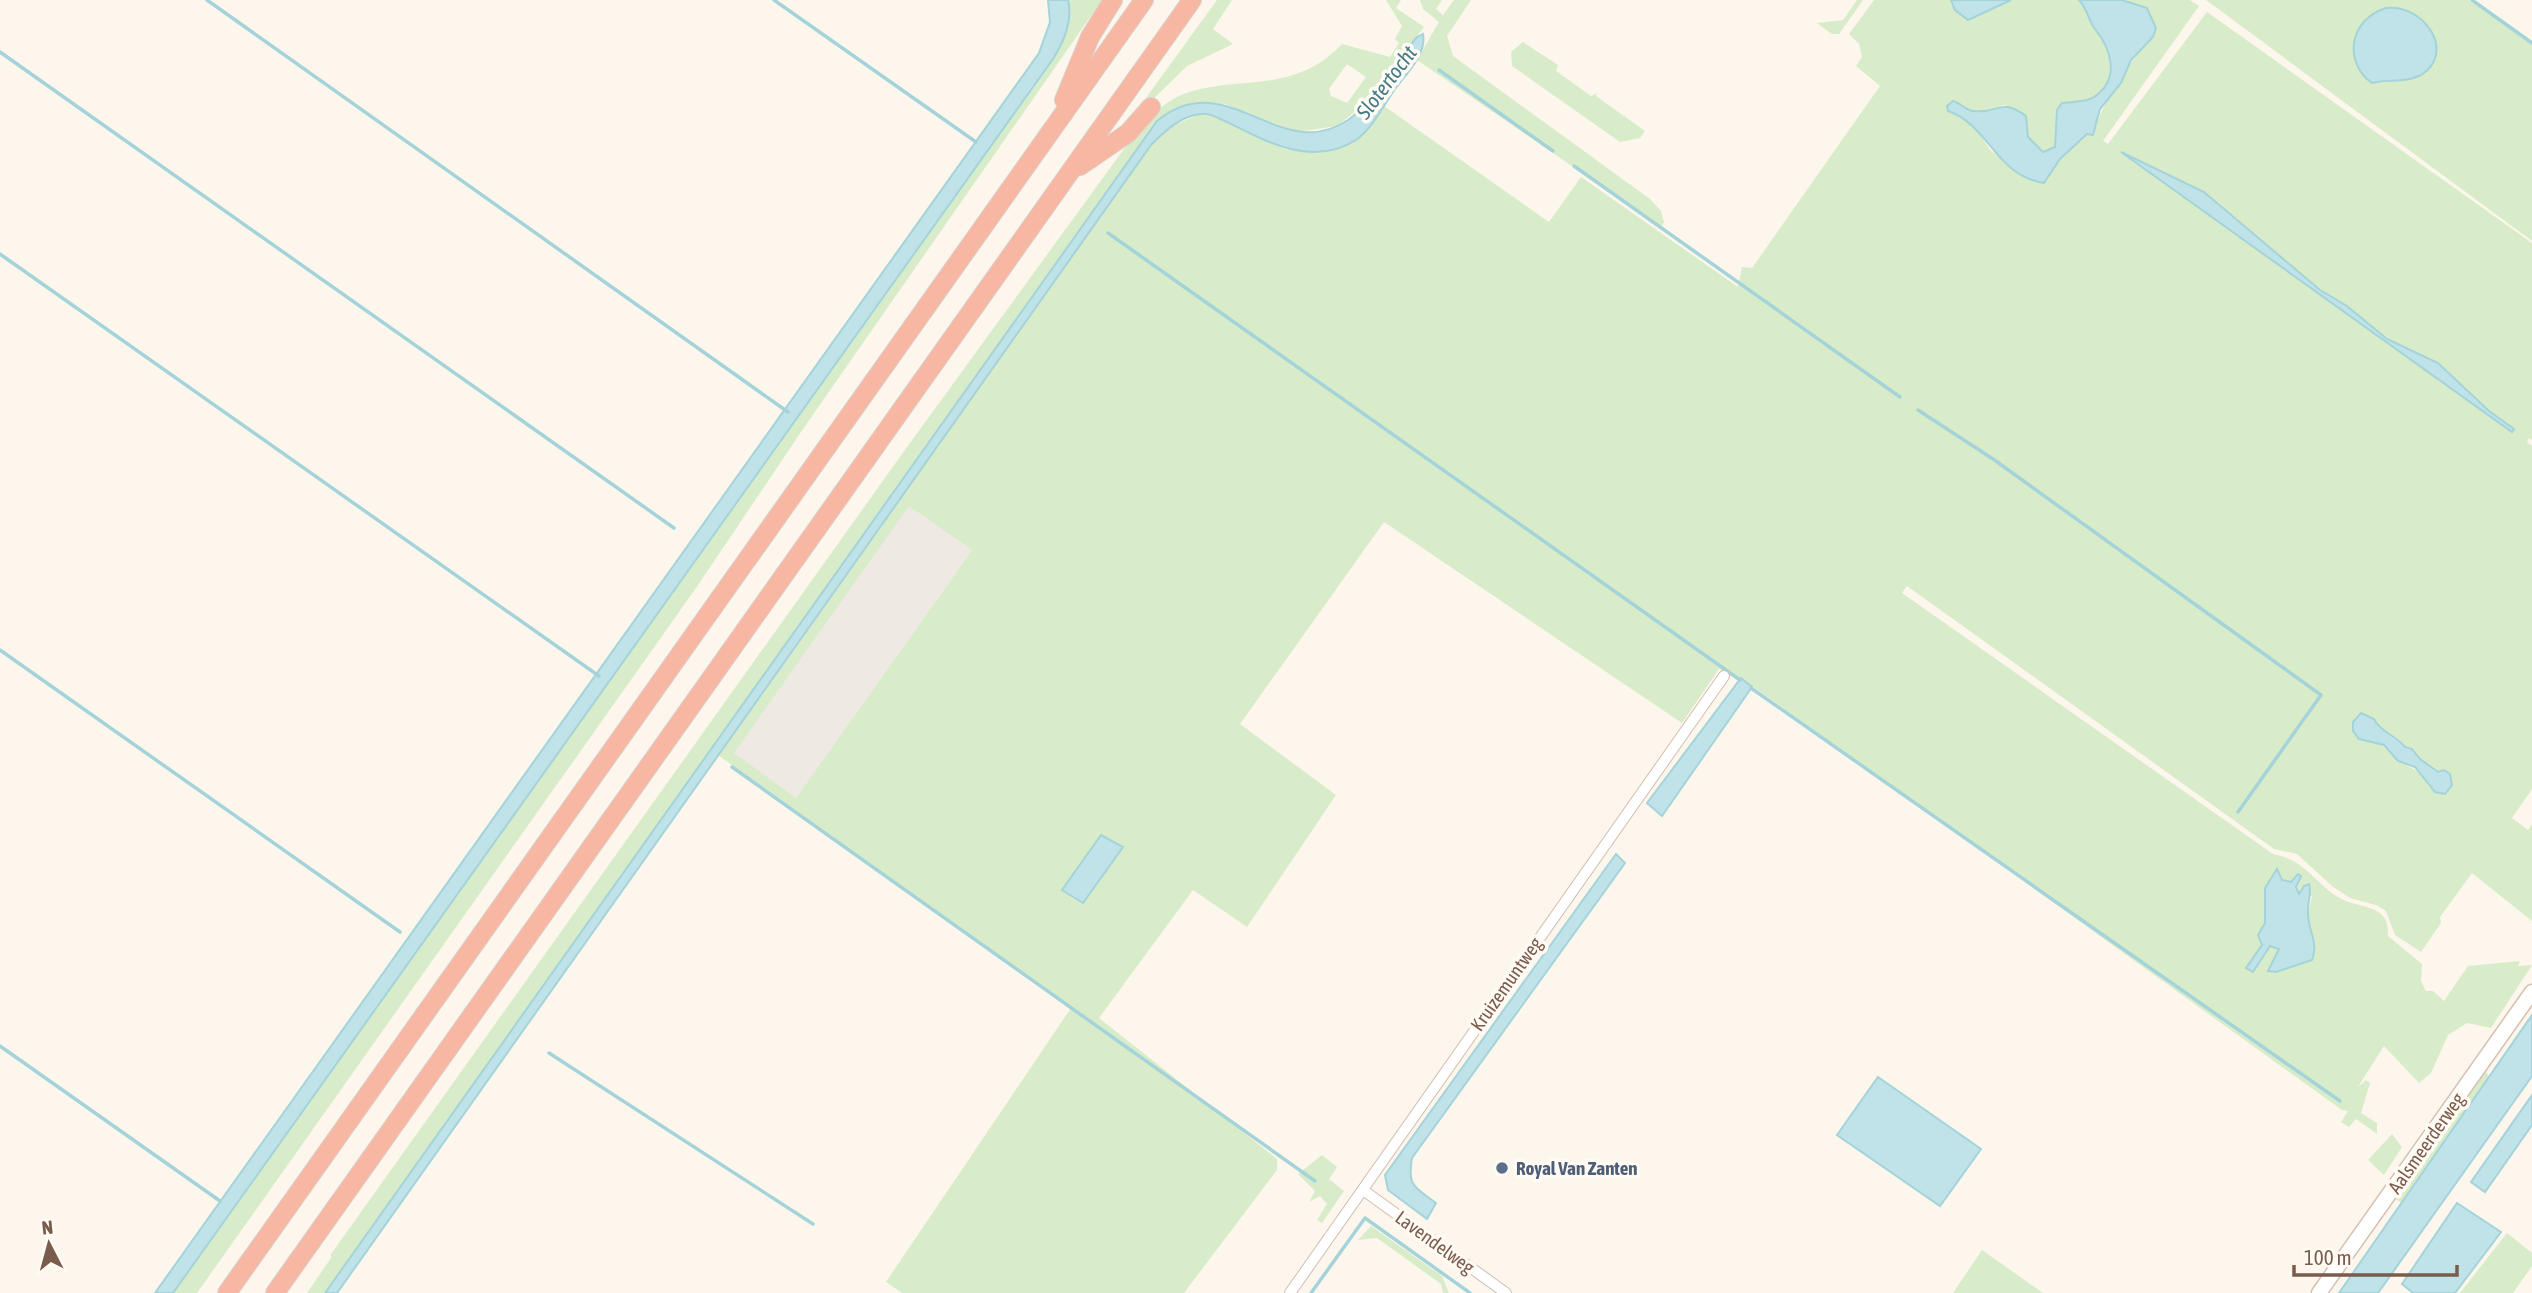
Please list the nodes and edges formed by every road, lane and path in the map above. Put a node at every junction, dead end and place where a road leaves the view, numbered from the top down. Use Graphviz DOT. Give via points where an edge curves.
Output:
graph roads {
  1 [pos="1113,0"];
  2 [pos="1144,0"];
  3 [pos="1192,0"];
  4 [pos="1151,107"];
  5 [pos="1054,128"];
  6 [pos="1068,174"];
  7 [pos="1724,676"];
  8 [pos="2532,992"];
  9 [pos="1363,1191"];
  10 [pos="228,1293"];
  11 [pos="275,1293"];
  12 [pos="1290,1293"];
  13 [pos="1506,1293"];
  14 [pos="2319,1293"];
  1 -- 5 [label="highway" via="1090,37"];
  2 -- 5 [label="highway"];
  3 -- 6 [label="highway"];
  4 -- 6 [label="highway" via="1128,133"];
  5 -- 10 [label="highway"];
  6 -- 11 [label="highway"];
  7 -- 9 [label="street, Kruizemuntweg"];
  8 -- 14 [label="street, Aalsmeerderweg"];
  9 -- 12 [label="street, Kruizemuntweg"];
  9 -- 13 [label="street, Lavendelweg"];
}
